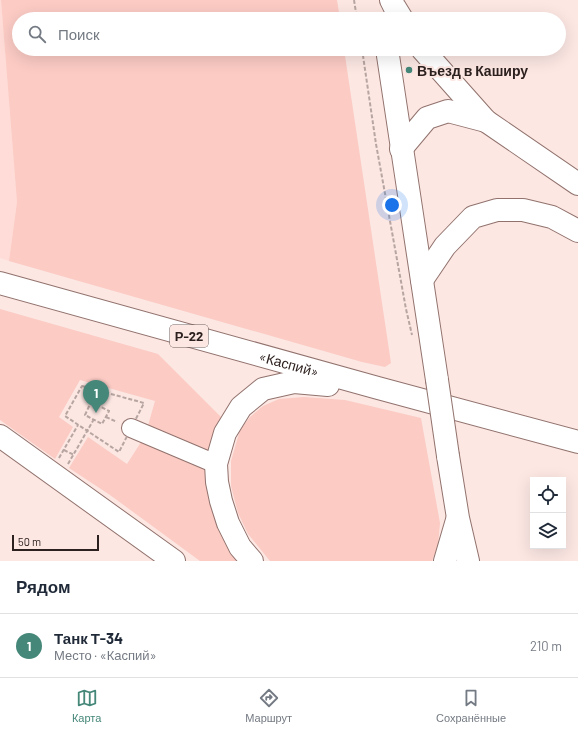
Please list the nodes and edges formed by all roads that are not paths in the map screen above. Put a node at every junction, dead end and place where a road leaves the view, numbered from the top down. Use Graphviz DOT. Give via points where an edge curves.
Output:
graph roads {
  1 [pos="380,0"];
  2 [pos="391,0"];
  3 [pos="381,12"];
  4 [pos="398,12"];
  5 [pos="388,56"];
  6 [pos="428,56"];
  7 [pos="486,121"];
  8 [pos="401,148"];
  9 [pos="578,184"];
  10 [pos="410,205"];
  11 [pos="578,231"];
  12 [pos="445,246"];
  13 [pos="422,280"];
  14 [pos="0,283"];
  15 [pos="378,388"];
  16 [pos="131,428"];
  17 [pos="0,436"];
  18 [pos="578,442"];
  19 [pos="216,464"];
  20 [pos="458,518"];
  21 [pos="174,561"];
  22 [pos="252,561"];
  23 [pos="445,561"];
  24 [pos="468,561"];
  1 -- 3 [label="main road"];
  2 -- 4 [label="main road"];
  5 -- 8 [label="main road"];
  6 -- 7 [label="main road"];
  7 -- 8 [label="main road" via="448,111 427,118"];
  7 -- 9 [label="main road"];
  8 -- 10 [label="main road"];
  10 -- 12 [label="main road" via="422,228 431,238"];
  10 -- 13 [label="main road"];
  11 -- 12 [label="main road" via="552,217 523,210 497,210 473,217"];
  12 -- 13 [label="main road"];
  13 -- 20 [label="main road, bridge"];
  14 -- 15 [label="main road, «Каспий» / Р-22"];
  15 -- 18 [label="main road, «Каспий» / Р-22"];
  15 -- 19 [label="main road" via="294,382 263,389 241,407 225,433"];
  16 -- 19 [label="lane"];
  17 -- 21 [label="main road"];
  19 -- 22 [label="main road" via="219,495 228,523 240,547"];
  20 -- 23 [label="main road"];
  20 -- 24 [label="main road"];
}
